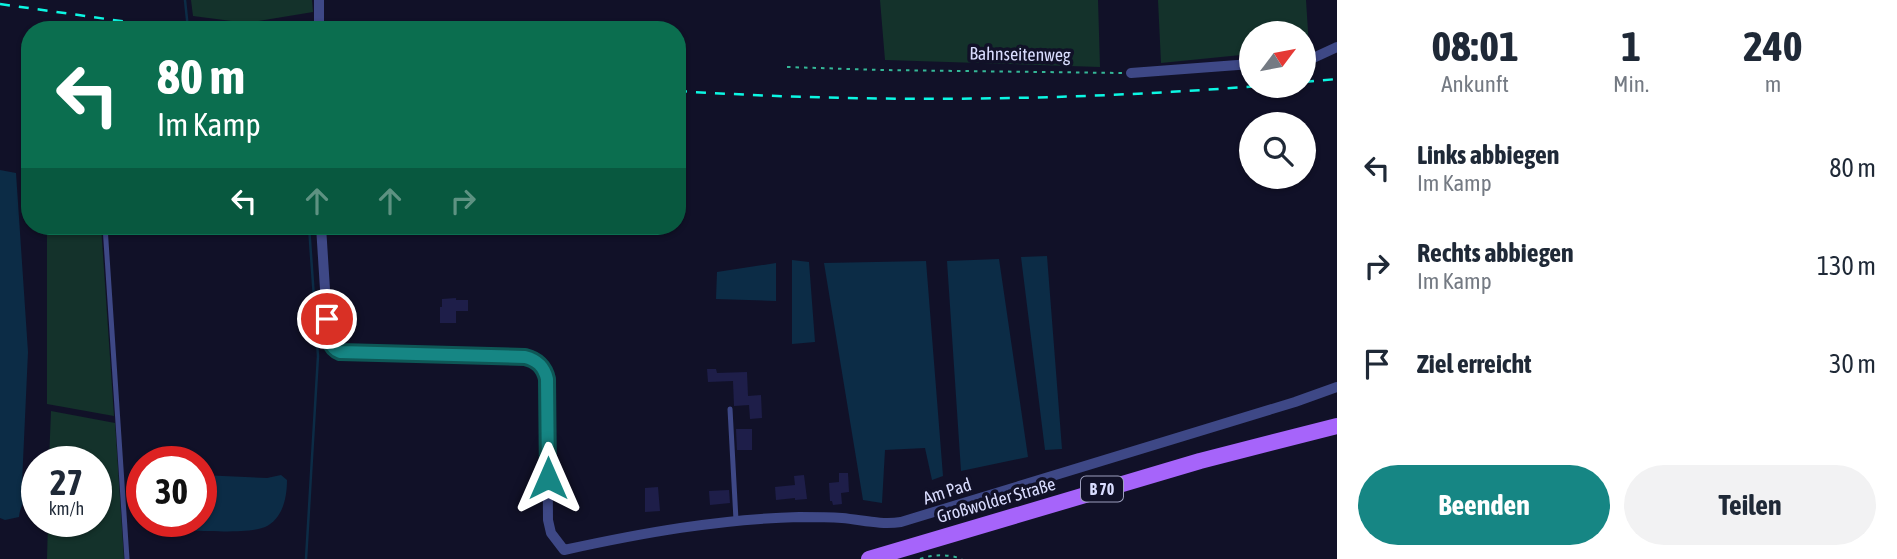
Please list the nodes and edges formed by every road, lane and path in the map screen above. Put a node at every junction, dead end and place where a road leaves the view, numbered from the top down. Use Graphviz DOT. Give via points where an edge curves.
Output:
graph roads {
  1 [pos="318,0"];
  2 [pos="319,21"];
  3 [pos="1337,47"];
  4 [pos="1316,57"];
  5 [pos="1239,65"];
  6 [pos="787,67"];
  7 [pos="1131,73"];
  8 [pos="106,235"];
  9 [pos="322,235"];
  10 [pos="1337,387"];
  11 [pos="730,409"];
  12 [pos="1337,425"];
  13 [pos="736,520"];
  14 [pos="563,554"];
  15 [pos="127,559"];
  16 [pos="869,559"];
  17 [pos="920,559"];
  18 [pos="962,559"];
  1 -- 2 [label="street"];
  3 -- 4 [label="street"];
  5 -- 7 [label="street"];
  6 -- 7 [label="path, Bahnseitenweg"];
  8 -- 15 [label="lane"];
  9 -- 14 [label="street" via="328,337 335,350 525,357 543,367 547,379 548,520"];
  10 -- 13 [label="street, Am Pad" via="909,520 881,524 821,517"];
  11 -- 13 [label="lane"];
  12 -- 16 [label="main road, Großwolder Straße / B 70"];
  13 -- 14 [label="street, Am Pad" via="678,527"];
  17 -- 18 [label="path" via="943,555"];
}
